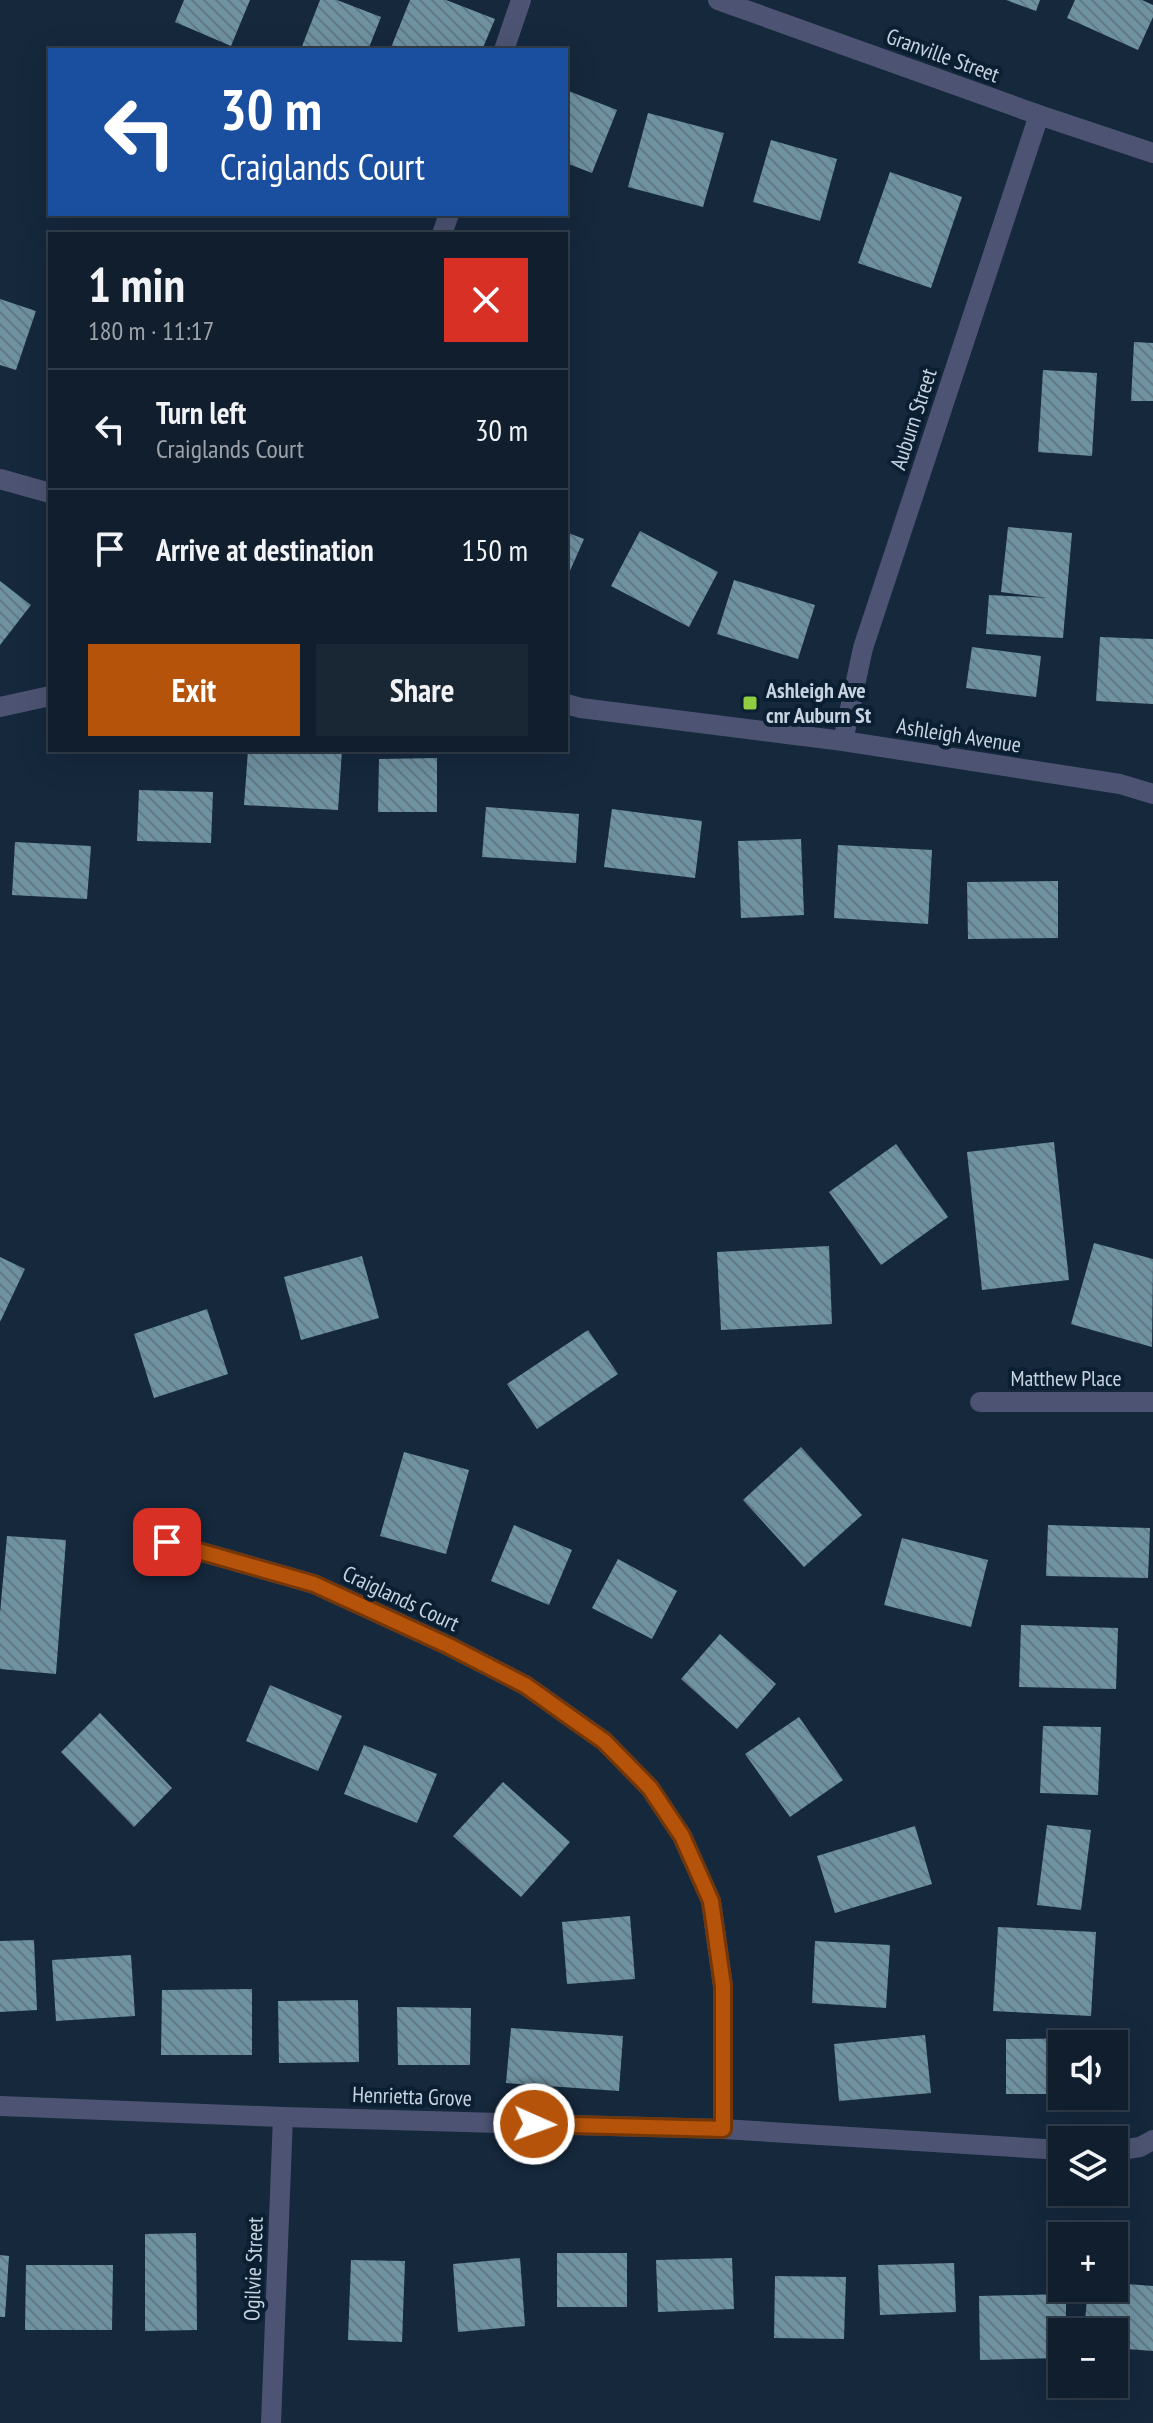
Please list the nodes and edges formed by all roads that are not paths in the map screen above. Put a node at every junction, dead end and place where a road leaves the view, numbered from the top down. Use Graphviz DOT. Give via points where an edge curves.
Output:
graph roads {
  1 [pos="521,0"];
  2 [pos="718,0"];
  3 [pos="505,48"];
  4 [pos="1039,115"];
  5 [pos="1153,153"];
  6 [pos="0,479"];
  7 [pos="48,492"];
  8 [pos="48,696"];
  9 [pos="568,705"];
  10 [pos="0,707"];
  11 [pos="843,741"];
  12 [pos="1153,794"];
  13 [pos="980,1402"];
  14 [pos="1153,1402"];
  15 [pos="167,1542"];
  16 [pos="0,2106"];
  17 [pos="283,2117"];
  18 [pos="723,2129"];
  19 [pos="1153,2140"];
  20 [pos="1048,2149"];
  21 [pos="1128,2149"];
  22 [pos="271,2423"];
  1 -- 3 [label="street"];
  2 -- 4 [label="street, Granville Street"];
  4 -- 5 [label="street, Granville Street"];
  4 -- 11 [label="street, Auburn Street" via="863,648"];
  6 -- 7 [label="street"];
  8 -- 10 [label="street"];
  9 -- 11 [label="street, Ashleigh Avenue"];
  11 -- 12 [label="street, Ashleigh Avenue" via="1120,784"];
  13 -- 14 [label="street, Matthew Place"];
  15 -- 18 [label="street, Craiglands Court" via="314,1584 449,1646 525,1685 604,1741 650,1788 682,1836 711,1901 723,1986"];
  16 -- 17 [label="street, Henrietta Grove"];
  17 -- 18 [label="street, Henrietta Grove"];
  17 -- 22 [label="street, Ogilvie Street"];
  18 -- 20 [label="street, Henrietta Grove"];
  19 -- 21 [label="street"];
}
